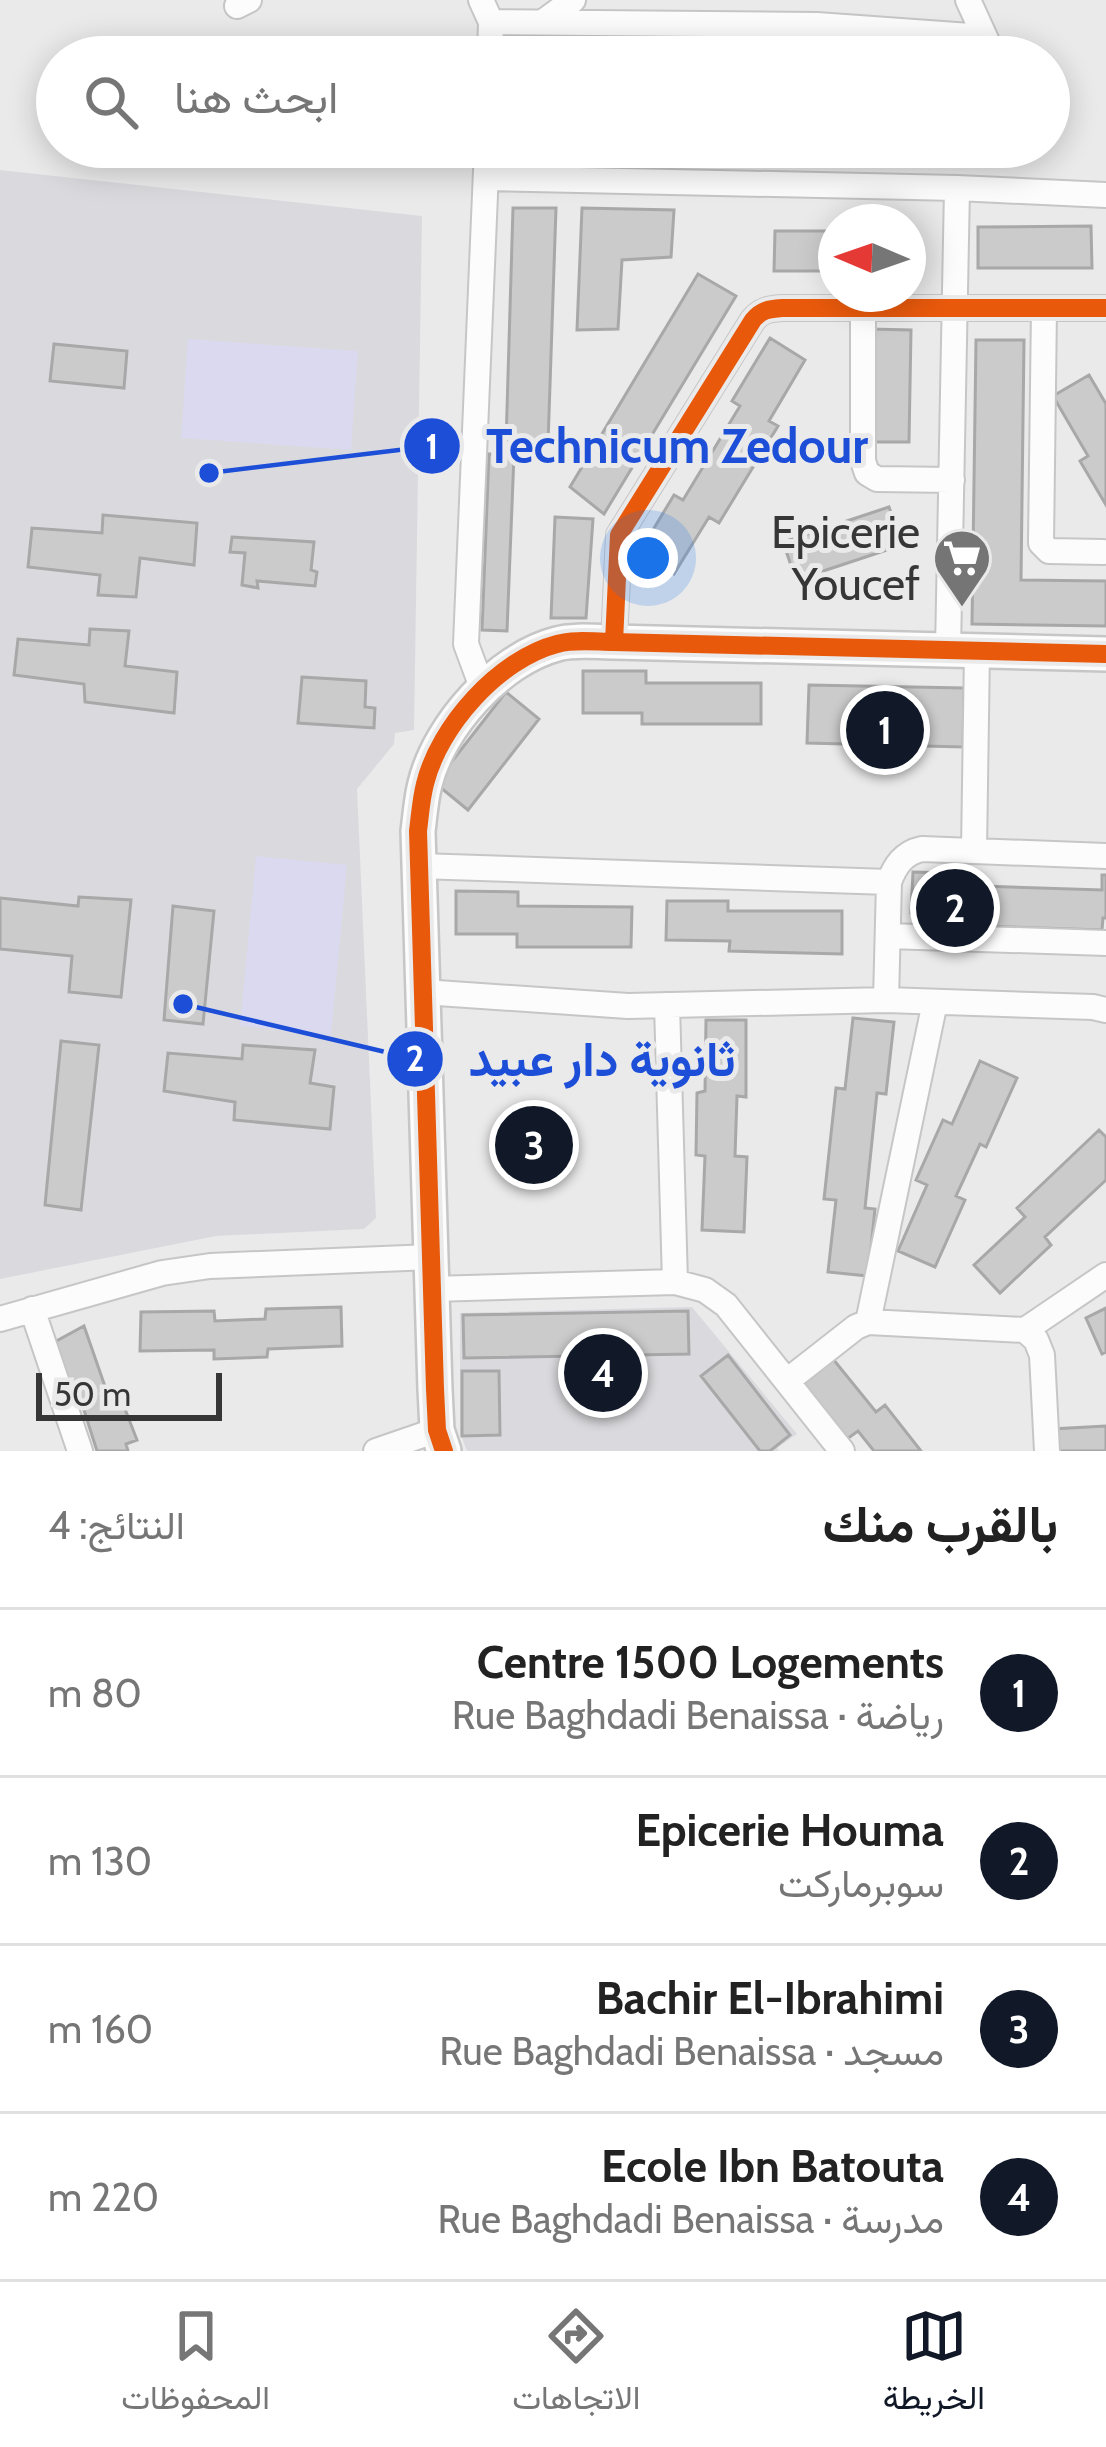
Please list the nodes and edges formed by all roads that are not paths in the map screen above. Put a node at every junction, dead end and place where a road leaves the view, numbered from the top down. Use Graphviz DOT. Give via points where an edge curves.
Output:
graph roads {
  1 [pos="573,0"];
  2 [pos="804,0"];
  3 [pos="968,0"];
  4 [pos="486,11"];
  5 [pos="544,22"];
  6 [pos="818,25"];
  7 [pos="904,36"];
  8 [pos="984,36"];
  9 [pos="486,168"];
  10 [pos="486,178"];
  11 [pos="957,188"];
  12 [pos="1106,195"];
  13 [pos="818,308"];
  14 [pos="926,308"];
  15 [pos="955,308"];
  16 [pos="1044,308"];
  17 [pos="1106,308"];
  18 [pos="862,312"];
  19 [pos="952,480"];
  20 [pos="1103,552"];
  21 [pos="614,642"];
  22 [pos="963,651"];
  23 [pos="1106,654"];
  24 [pos="483,690"];
  25 [pos="974,851"];
  26 [pos="1106,856"];
  27 [pos="419,866"];
  28 [pos="889,882"];
  29 [pos="888,936"];
  30 [pos="1106,943"];
  31 [pos="423,992"];
  32 [pos="886,1000"];
  33 [pos="935,1002"];
  34 [pos="667,1005"];
  35 [pos="1104,1008"];
  36 [pos="432,1273"];
  37 [pos="1106,1275"];
  38 [pos="675,1282"];
  39 [pos="32,1309"];
  40 [pos="0,1318"];
  41 [pos="868,1322"];
  42 [pos="1025,1330"];
  43 [pos="788,1382"];
  44 [pos="441,1440"];
  45 [pos="80,1451"];
  46 [pos="376,1451"];
  47 [pos="842,1451"];
  48 [pos="1047,1451"];
  1 -- 5 [label="street"];
  2 -- 6 [label="street"];
  3 -- 8 [label="street"];
  4 -- 5 [label="street"];
  5 -- 6 [label="street"];
  6 -- 7 [label="street"];
  9 -- 10 [label="street"];
  10 -- 11 [label="street"];
  10 -- 24 [label="street" via="466,644"];
  11 -- 12 [label="street"];
  11 -- 15 [label="street"];
  13 -- 21 [label="street" via="770,309 753,320 619,535"];
  14 -- 15 [label="street"];
  15 -- 16 [label="street"];
  15 -- 19 [label="street"];
  16 -- 17 [label="street"];
  16 -- 20 [label="street" via="1041,543 1049,551"];
  18 -- 19 [label="street" via="867,473"];
  19 -- 22 [label="street"];
  21 -- 22 [label="street"];
  21 -- 24 [label="street" via="559,643 511,665"];
  22 -- 23 [label="street"];
  22 -- 25 [label="street"];
  24 -- 27 [label="street" via="442,740 425,782"];
  25 -- 26 [label="street"];
  25 -- 28 [label="street" via="913,851"];
  27 -- 28 [label="street"];
  27 -- 31 [label="street"];
  28 -- 29 [label="street"];
  29 -- 30 [label="street"];
  29 -- 32 [label="street"];
  31 -- 34 [label="street"];
  31 -- 36 [label="street"];
  32 -- 33 [label="street"];
  32 -- 34 [label="street"];
  33 -- 35 [label="street"];
  33 -- 41 [label="street"];
  34 -- 38 [label="street"];
  36 -- 38 [label="street"];
  36 -- 39 [label="street" via="210,1266"];
  36 -- 44 [label="street"];
  37 -- 42 [label="street"];
  38 -- 43 [label="street" via="726,1305"];
  39 -- 40 [label="street"];
  39 -- 45 [label="street"];
  41 -- 42 [label="street"];
  41 -- 43 [label="street"];
  42 -- 48 [label="street" via="1042,1355"];
  43 -- 47 [label="street"];
  44 -- 46 [label="street"];
}
